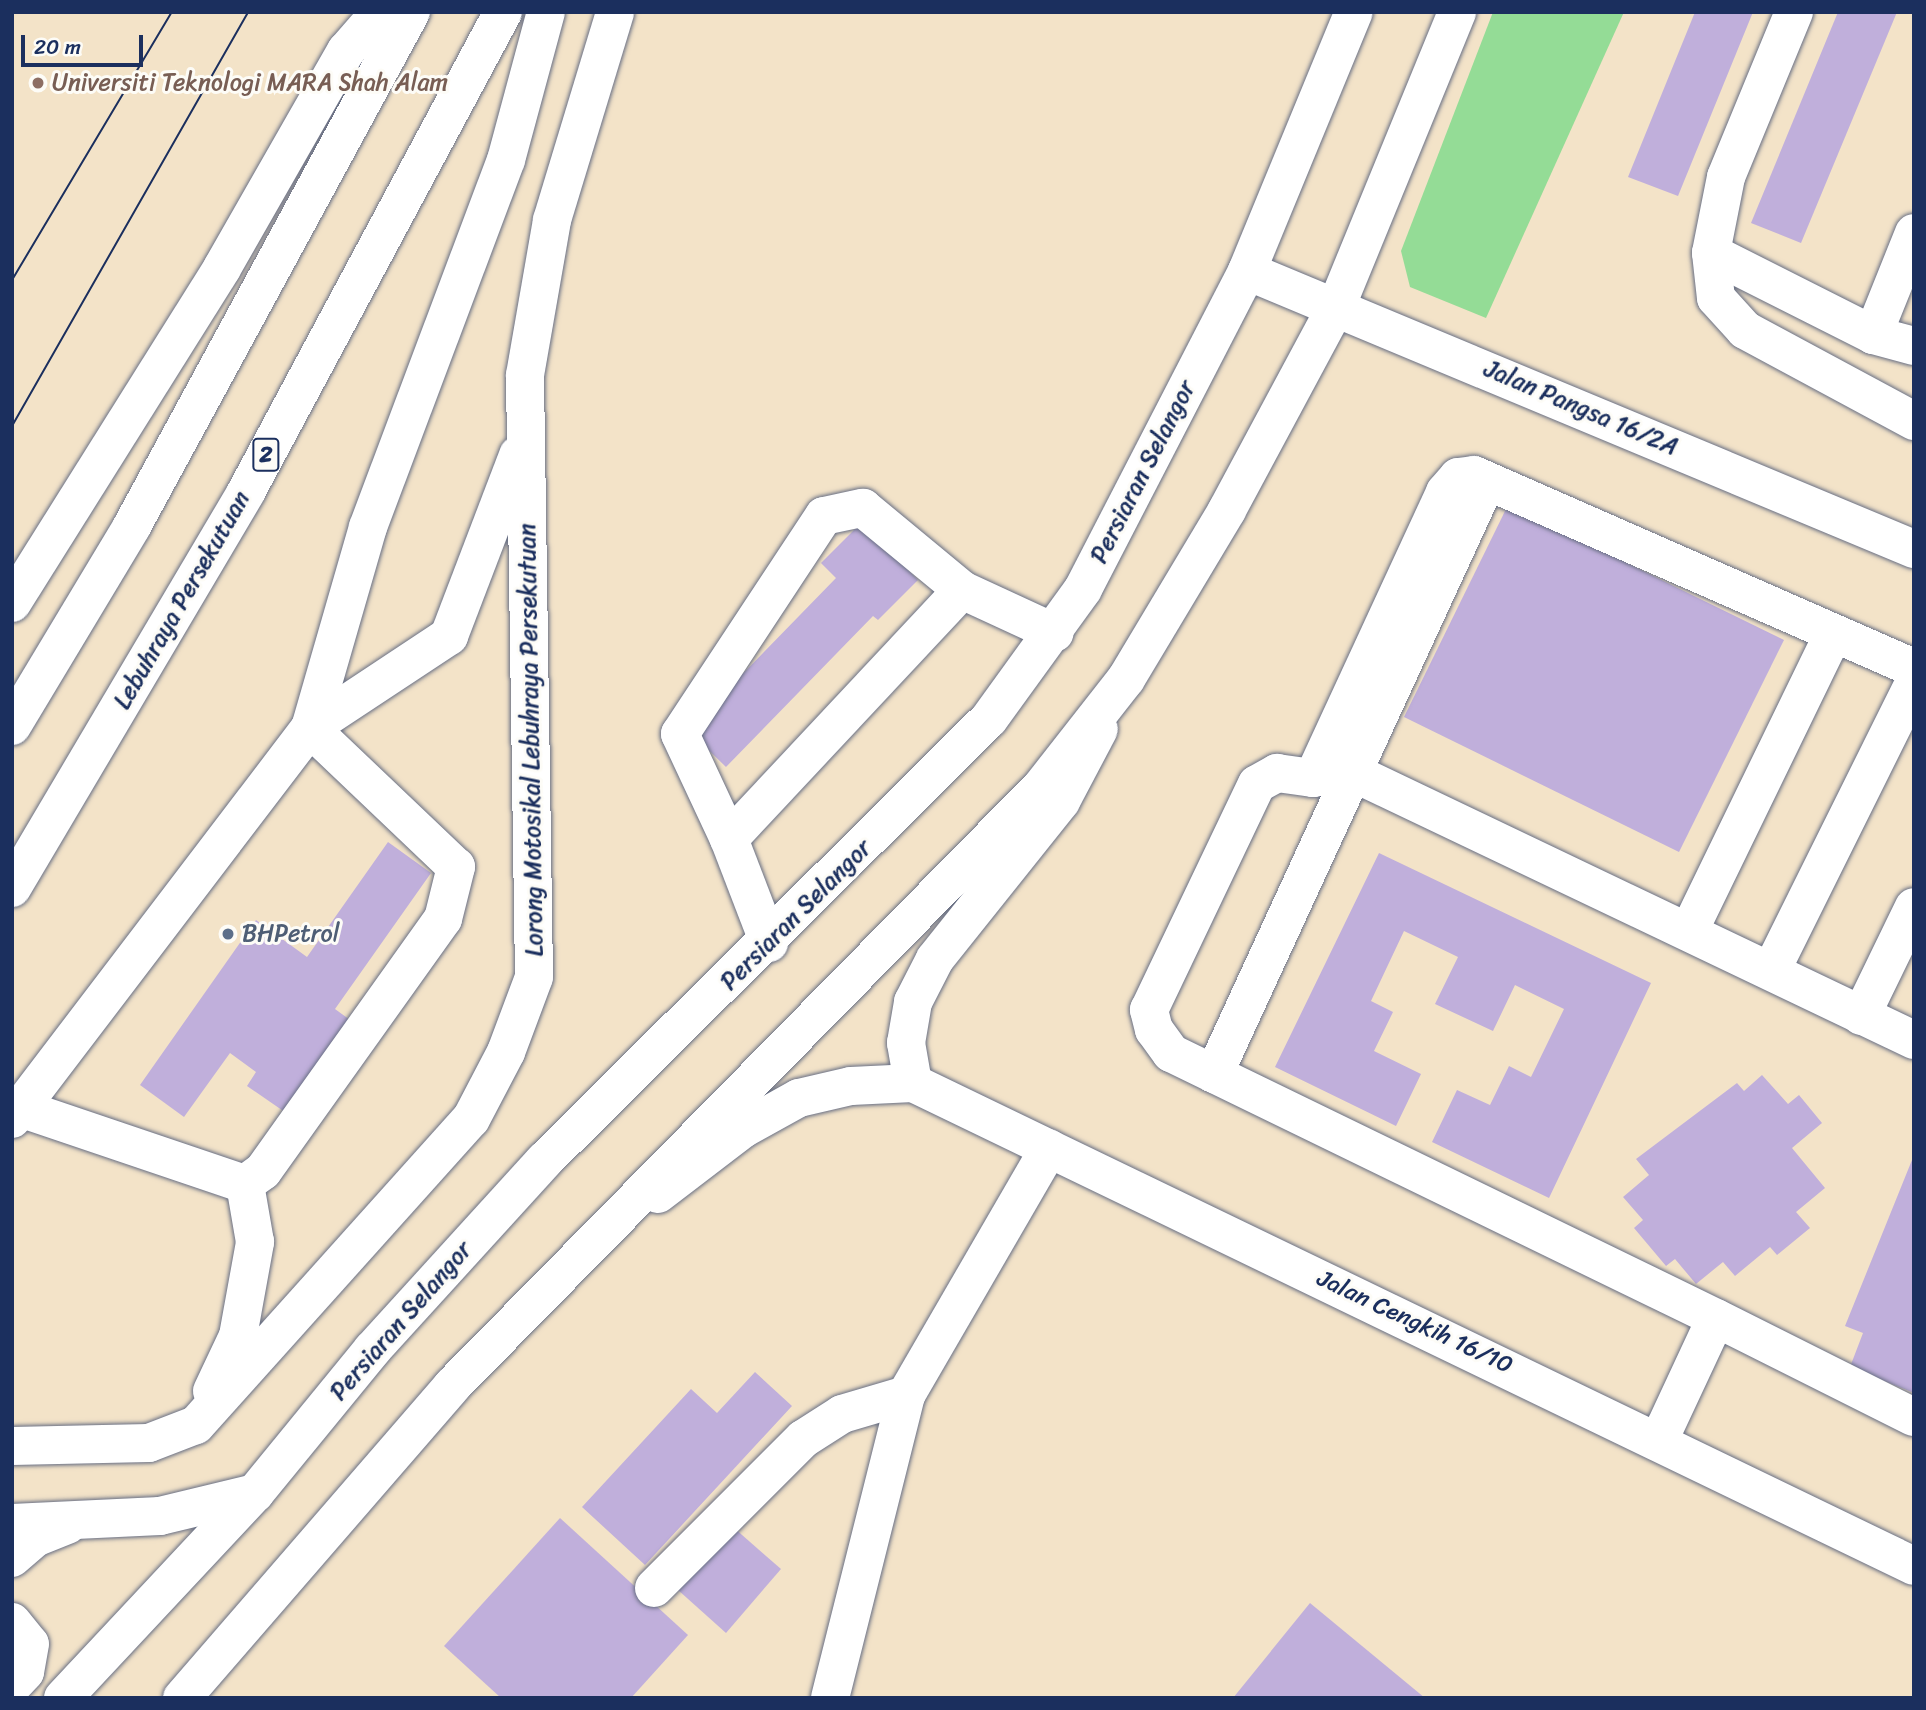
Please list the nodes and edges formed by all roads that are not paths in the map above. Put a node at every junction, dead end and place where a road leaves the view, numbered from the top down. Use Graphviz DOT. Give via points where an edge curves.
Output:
graph roads {
  1 [pos="380,12"];
  2 [pos="411,12"];
  3 [pos="503,12"];
  4 [pos="546,12"];
  5 [pos="615,12"];
  6 [pos="1354,12"];
  7 [pos="1457,12"];
  8 [pos="1794,12"];
  9 [pos="1914,233"];
  10 [pos="1712,253"];
  11 [pos="1247,271"];
  12 [pos="1337,305"];
  13 [pos="1873,335"];
  14 [pos="1914,346"];
  15 [pos="1914,421"];
  16 [pos="526,436"];
  17 [pos="1487,481"];
  18 [pos="1914,549"];
  19 [pos="962,590"];
  20 [pos="12,603"];
  21 [pos="1055,633"];
  22 [pos="1835,633"];
  23 [pos="1914,668"];
  24 [pos="1126,679"];
  25 [pos="1914,683"];
  26 [pos="12,726"];
  27 [pos="310,728"];
  28 [pos="1350,771"];
  29 [pos="1313,778"];
  30 [pos="729,839"];
  31 [pos="12,888"];
  32 [pos="1914,908"];
  33 [pos="1689,931"];
  34 [pos="769,943"];
  35 [pos="1771,971"];
  36 [pos="1861,1016"];
  37 [pos="1914,1040"];
  38 [pos="1214,1074"];
  39 [pos="913,1083"];
  40 [pos="16,1113"];
  41 [pos="1049,1148"];
  42 [pos="245,1184"];
  43 [pos="580,1253"];
  44 [pos="1716,1318"];
  45 [pos="906,1395"];
  46 [pos="1914,1417"];
  47 [pos="197,1425"];
  48 [pos="1660,1438"];
  49 [pos="12,1446"];
  50 [pos="255,1493"];
  51 [pos="82,1518"];
  52 [pos="12,1523"];
  53 [pos="12,1558"];
  54 [pos="1914,1566"];
  55 [pos="654,1588"];
  56 [pos="12,1622"];
  57 [pos="12,1686"];
  58 [pos="63,1698"];
  59 [pos="182,1698"];
  60 [pos="830,1698"];
  1 -- 20 [label="main road" via="346,51 222,268"];
  2 -- 26 [label="main road" via="138,514"];
  3 -- 31 [label="main road, Lebuhraya Persekutuan / 2" via="246,492"];
  4 -- 27 [label="main road" via="506,160 368,527"];
  5 -- 16 [label="main road, Lorong Motosikal Lebuhraya Persekutuan" via="552,220 525,376"];
  6 -- 11 [label="main road, Persiaran Selangor"];
  7 -- 12 [label="main road"];
  8 -- 10 [label="main road" via="1726,177"];
  9 -- 13 [label="main road"];
  10 -- 13 [label="main road"];
  10 -- 15 [label="main road" via="1716,298 1745,330"];
  11 -- 12 [label="main road, Jalan Pangsa 16/2A"];
  11 -- 21 [label="main road, Persiaran Selangor"];
  12 -- 18 [label="main road, Jalan Pangsa 16/2A"];
  12 -- 24 [label="main road" via="1227,510"];
  13 -- 14 [label="main road"];
  16 -- 27 [label="main road" via="449,636"];
  16 -- 47 [label="main road, Lorong Motosikal Lebuhraya Persekutuan" via="534,978 506,1052 471,1119"];
  17 -- 22 [label="main road"];
  17 -- 28 [label="main road"];
  17 -- 29 [label="main road" via="1458,477 1445,492"];
  19 -- 21 [label="main road"];
  19 -- 30 [label="main road"];
  19 -- 30 [label="main road" via="863,508 824,516 680,734"];
  21 -- 34 [label="main road, Persiaran Selangor" via="989,719"];
  22 -- 23 [label="main road"];
  22 -- 33 [label="main road"];
  24 -- 39 [label="main road" via="1061,801 935,960 918,992 906,1044"];
  24 -- 43 [label="main road" via="1042,786"];
  25 -- 35 [label="main road"];
  27 -- 40 [label="main road"];
  27 -- 42 [label="main road" via="456,867 443,919 262,1171"];
  28 -- 29 [label="main road"];
  28 -- 33 [label="main road"];
  28 -- 38 [label="main road"];
  29 -- 38 [label="main road" via="1277,773 1257,784 1149,1010 1154,1030 1171,1053"];
  30 -- 34 [label="main road"];
  32 -- 36 [label="main road"];
  33 -- 35 [label="main road"];
  34 -- 50 [label="main road, Persiaran Selangor" via="544,1161 372,1350"];
  35 -- 36 [label="main road"];
  36 -- 37 [label="main road"];
  38 -- 44 [label="main road"];
  39 -- 41 [label="main road, Jalan Cengkih 16/10"];
  39 -- 43 [label="main road" via="850,1086 799,1098 743,1129"];
  40 -- 42 [label="main road"];
  41 -- 45 [label="main road"];
  41 -- 48 [label="main road, Jalan Cengkih 16/10"];
  42 -- 47 [label="main road" via="255,1242 238,1336"];
  43 -- 59 [label="main road" via="452,1386"];
  44 -- 46 [label="main road"];
  44 -- 48 [label="main road"];
  45 -- 55 [label="main road" via="842,1414 803,1439"];
  45 -- 60 [label="main road"];
  47 -- 49 [label="main road, Lorong Motosikal Lebuhraya Persekutuan" via="149,1443"];
  48 -- 54 [label="main road, Jalan Cengkih 16/10"];
  50 -- 51 [label="main road" via="160,1516"];
  50 -- 58 [label="main road, Persiaran Selangor"];
  51 -- 52 [label="main road"];
  51 -- 53 [label="main road" via="35,1538"];
  56 -- 57 [label="main road" via="30,1644 25,1672"];
}
